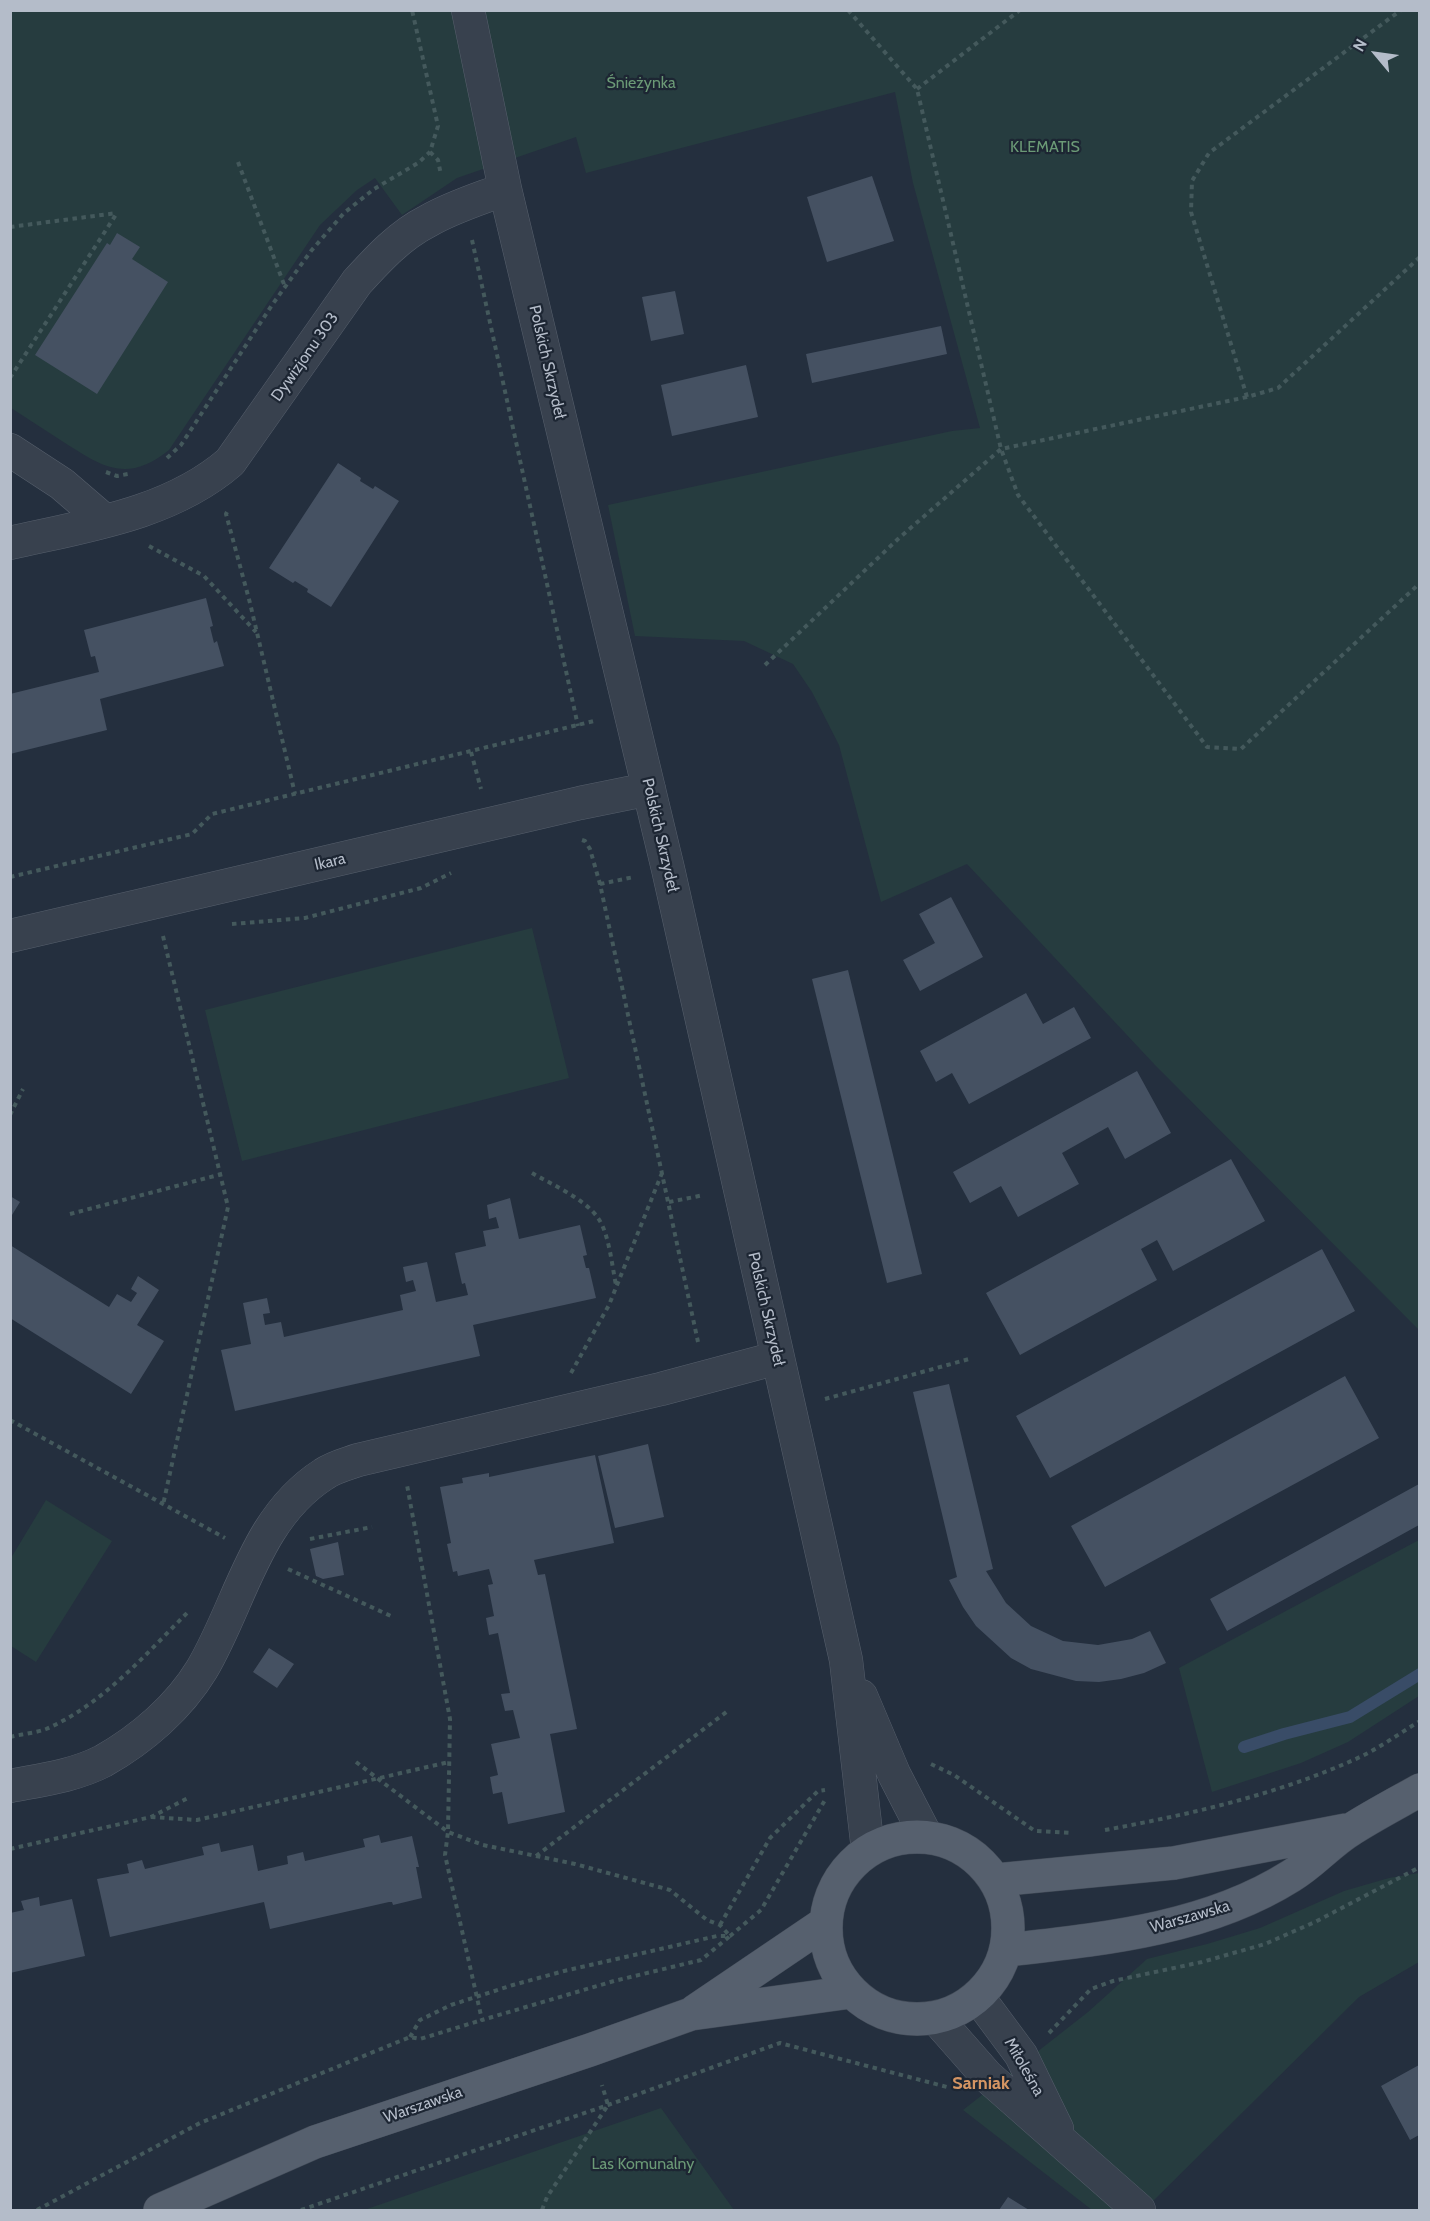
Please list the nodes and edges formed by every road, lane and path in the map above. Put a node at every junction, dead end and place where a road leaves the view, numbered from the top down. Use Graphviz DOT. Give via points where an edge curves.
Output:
graph roads {
  1 [pos="412,10"];
  2 [pos="468,10"];
  3 [pos="848,10"];
  4 [pos="1020,10"];
  5 [pos="1401,10"];
  6 [pos="917,89"];
  7 [pos="238,162"];
  8 [pos="505,189"];
  9 [pos="10,227"];
  10 [pos="464,239"];
  11 [pos="1419,257"];
  12 [pos="285,288"];
  13 [pos="10,378"];
  14 [pos="1247,397"];
  15 [pos="1001,448"];
  16 [pos="10,450"];
  17 [pos="160,464"];
  18 [pos="97,469"];
  19 [pos="139,472"];
  20 [pos="232,507"];
  21 [pos="105,521"];
  22 [pos="10,543"];
  23 [pos="1419,584"];
  24 [pos="257,632"];
  25 [pos="765,665"];
  26 [pos="631,712"];
  27 [pos="578,726"];
  28 [pos="649,789"];
  29 [pos="295,794"];
  30 [pos="575,838"];
  31 [pos="459,869"];
  32 [pos="10,877"];
  33 [pos="221,925"];
  34 [pos="161,930"];
  35 [pos="10,936"];
  36 [pos="23,1089"];
  37 [pos="10,1115"];
  38 [pos="663,1172"];
  39 [pos="532,1173"];
  40 [pos="222,1174"];
  41 [pos="711,1194"];
  42 [pos="669,1202"];
  43 [pos="70,1214"];
  44 [pos="616,1286"];
  45 [pos="777,1358"];
  46 [pos="969,1359"];
  47 [pos="705,1377"];
  48 [pos="567,1381"];
  49 [pos="824,1399"];
  50 [pos="10,1420"];
  51 [pos="406,1480"];
  52 [pos="163,1505"];
  53 [pos="372,1527"];
  54 [pos="309,1539"];
  55 [pos="256,1554"];
  56 [pos="189,1611"];
  57 [pos="391,1616"];
  58 [pos="846,1660"];
  59 [pos="729,1710"];
  60 [pos="1419,1721"];
  61 [pos="10,1737"];
  62 [pos="356,1762"];
  63 [pos="449,1762"];
  64 [pos="894,1774"];
  65 [pos="378,1779"];
  66 [pos="10,1786"];
  67 [pos="1419,1790"];
  68 [pos="190,1797"];
  69 [pos="152,1817"];
  70 [pos="1351,1829"];
  71 [pos="1102,1831"];
  72 [pos="448,1832"];
  73 [pos="1081,1833"];
  74 [pos="926,1836"];
  75 [pos="10,1849"];
  76 [pos="868,1850"];
  77 [pos="536,1856"];
  78 [pos="1419,1867"];
  79 [pos="996,1880"];
  80 [pos="825,1923"];
  81 [pos="720,1925"];
  82 [pos="730,1936"];
  83 [pos="1007,1950"];
  84 [pos="851,1992"];
  85 [pos="477,1998"];
  86 [pos="978,1998"];
  87 [pos="691,2014"];
  88 [pos="936,2018"];
  89 [pos="482,2020"];
  90 [pos="1046,2036"];
  91 [pos="410,2037"];
  92 [pos="590,2050"];
  93 [pos="952,2088"];
  94 [pos="608,2105"];
  95 [pos="1063,2141"];
  96 [pos="37,2211"];
  97 [pos="160,2211"];
  98 [pos="301,2211"];
  99 [pos="542,2211"];
  100 [pos="1139,2211"];
  1 -- 12 [label="path" via="438,126 430,152 344,213"];
  2 -- 8 [label="street, Polskich Skrzydeł"];
  3 -- 6 [label="path"];
  4 -- 6 [label="path"];
  5 -- 14 [label="path" via="1209,153 1192,181 1191,212"];
  6 -- 15 [label="path"];
  7 -- 12 [label="path"];
  8 -- 21 [label="street, Dywizjonu 303" via="426,222 382,255 357,282 241,448 213,477 184,494"];
  8 -- 26 [label="street, Polskich Skrzydeł"];
  9 -- 13 [label="path" via="117,213"];
  10 -- 27 [label="path" via="471,238"];
  11 -- 14 [label="path" via="1278,388"];
  12 -- 17 [label="path" via="181,444"];
  14 -- 15 [label="path"];
  15 -- 23 [label="path" via="1018,495 1207,747 1242,749"];
  15 -- 25 [label="path"];
  16 -- 21 [label="street" via="62,484"];
  18 -- 19 [label="path" via="117,476"];
  20 -- 24 [label="path" via="226,514"];
  21 -- 22 [label="street, Dywizjonu 303"];
  21 -- 24 [label="path" via="204,576"];
  24 -- 29 [label="path"];
  26 -- 27 [label="path"];
  26 -- 28 [label="street, Polskich Skrzydeł"];
  27 -- 29 [label="path"];
  28 -- 35 [label="street, Ikara"];
  28 -- 45 [label="street, Polskich Skrzydeł"];
  29 -- 32 [label="path" via="212,814 192,834"];
  30 -- 38 [label="path" via="585,841 595,866"];
  31 -- 33 [label="path" via="421,888 305,918"];
  34 -- 40 [label="path"];
  36 -- 37 [label="path"];
  38 -- 42 [label="path"];
  38 -- 44 [label="path"];
  39 -- 44 [label="path" via="579,1201 598,1218"];
  40 -- 43 [label="path"];
  40 -- 52 [label="path" via="228,1207"];
  41 -- 42 [label="path"];
  42 -- 47 [label="path"];
  44 -- 48 [label="path"];
  45 -- 47 [label="street"];
  45 -- 58 [label="street, Polskich Skrzydeł"];
  46 -- 49 [label="path"];
  47 -- 55 [label="street" via="358,1460 326,1472 287,1504"];
  50 -- 52 [label="path"];
  51 -- 63 [label="path" via="450,1719"];
  52 -- 55 [label="path"];
  53 -- 54 [label="path"];
  55 -- 57 [label="path"];
  55 -- 66 [label="street" via="201,1670 179,1701 155,1725 123,1749 86,1768"];
  56 -- 61 [label="path" via="95,1701 46,1729"];
  58 -- 64 [label="street, Polskich Skrzydeł"];
  58 -- 76 [label="street, Polskich Skrzydeł"];
  59 -- 77 [label="path"];
  60 -- 71 [label="path" via="1362,1756 1279,1790"];
  62 -- 65 [label="path"];
  63 -- 65 [label="path"];
  63 -- 72 [label="path"];
  64 -- 73 [label="path" via="929,1763 954,1775 1035,1832"];
  64 -- 74 [label="street, Polskich Skrzydeł"];
  65 -- 69 [label="path" via="197,1820"];
  65 -- 72 [label="path"];
  67 -- 70 [label="main road, Warszawska"];
  68 -- 69 [label="path"];
  69 -- 75 [label="path"];
  70 -- 79 [label="main road, Warszawska" via="1174,1863"];
  70 -- 83 [label="main road, Warszawska" via="1292,1876 1205,1916 1102,1939"];
  72 -- 77 [label="path" via="483,1845"];
  72 -- 85 [label="path" via="445,1855"];
  74 -- 76 [label="main road" via="896,1839"];
  74 -- 79 [label="main road" via="953,1843 978,1858"];
  76 -- 80 [label="main road" via="838,1881"];
  77 -- 81 [label="path" via="670,1890 707,1920"];
  78 -- 90 [label="path" via="1265,1944 1091,1989"];
  79 -- 83 [label="main road" via="1007,1910"];
  80 -- 84 [label="main road" via="827,1948 836,1971"];
  80 -- 87 [label="main road, Warszawska"];
  81 -- 82 [label="path"];
  81 -- 82 [label="path" via="770,1838 818,1791 831,1789 760,1910"];
  82 -- 85 [label="path" via="564,1971"];
  82 -- 89 [label="path" via="701,1960"];
  83 -- 86 [label="main road" via="996,1976"];
  84 -- 87 [label="main road, Warszawska"];
  84 -- 88 [label="main road" via="890,2016"];
  85 -- 89 [label="path"];
  85 -- 91 [label="path" via="420,2020"];
  86 -- 88 [label="main road"];
  86 -- 95 [label="street, Miłoleśna" via="1021,2055"];
  87 -- 92 [label="main road, Warszawska"];
  88 -- 95 [label="street, Miłoleśna" via="987,2076"];
  89 -- 91 [label="path" via="420,2039"];
  91 -- 96 [label="path" via="200,2123"];
  92 -- 94 [label="path"];
  92 -- 97 [label="main road, Warszawska" via="315,2142"];
  93 -- 94 [label="path" via="780,2043"];
  94 -- 98 [label="path"];
  94 -- 99 [label="path"];
  95 -- 100 [label="street, Miłoleśna"];
}
